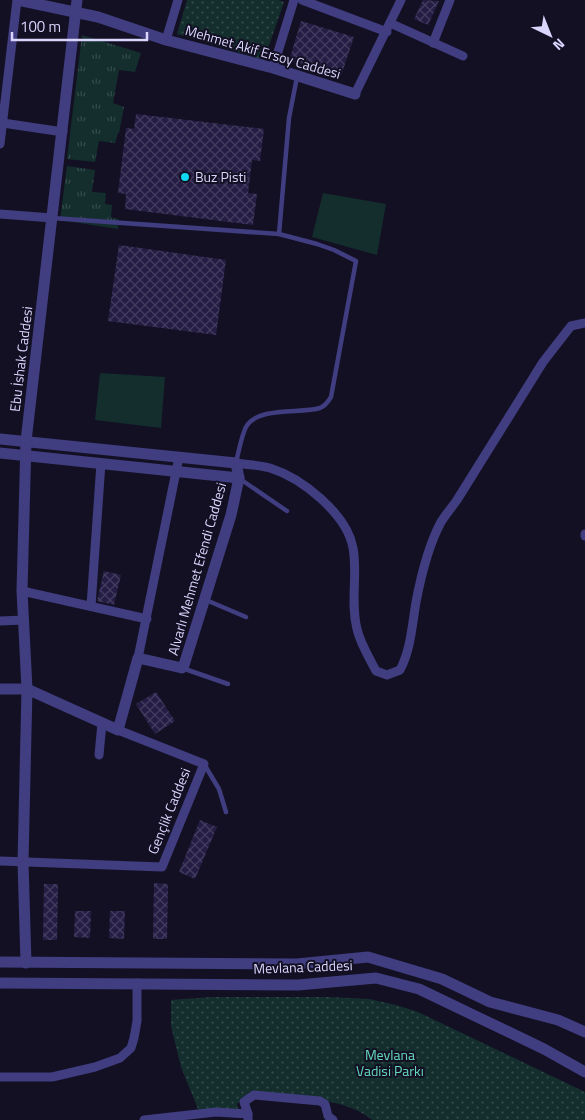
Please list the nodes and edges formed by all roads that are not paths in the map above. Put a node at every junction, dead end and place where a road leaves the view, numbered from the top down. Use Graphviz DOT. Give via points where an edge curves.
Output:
graph roads {
  1 [pos="21,0"];
  2 [pos="178,0"];
  3 [pos="294,0"];
  4 [pos="302,0"];
  5 [pos="401,0"];
  6 [pos="450,0"];
  7 [pos="76,6"];
  8 [pos="388,28"];
  9 [pos="166,40"];
  10 [pos="433,43"];
  11 [pos="463,56"];
  12 [pos="272,68"];
  13 [pos="298,76"];
  14 [pos="355,94"];
  15 [pos="3,122"];
  16 [pos="63,132"];
  17 [pos="0,144"];
  18 [pos="0,214"];
  19 [pos="52,218"];
  20 [pos="279,234"];
  21 [pos="585,324"];
  22 [pos="0,439"];
  23 [pos="26,441"];
  24 [pos="0,453"];
  25 [pos="27,456"];
  26 [pos="179,457"];
  27 [pos="101,463"];
  28 [pos="236,463"];
  29 [pos="177,471"];
  30 [pos="239,478"];
  31 [pos="287,511"];
  32 [pos="22,591"];
  33 [pos="206,600"];
  34 [pos="91,606"];
  35 [pos="246,617"];
  36 [pos="147,619"];
  37 [pos="24,620"];
  38 [pos="0,621"];
  39 [pos="138,658"];
  40 [pos="182,668"];
  41 [pos="228,684"];
  42 [pos="27,688"];
  43 [pos="0,689"];
  44 [pos="102,723"];
  45 [pos="118,730"];
  46 [pos="99,755"];
  47 [pos="204,764"];
  48 [pos="226,812"];
  49 [pos="0,861"];
  50 [pos="23,862"];
  51 [pos="0,962"];
  52 [pos="26,963"];
  53 [pos="297,964"];
  54 [pos="0,983"];
  55 [pos="137,983"];
  56 [pos="298,985"];
  57 [pos="585,1032"];
  58 [pos="585,1072"];
  59 [pos="0,1077"];
  60 [pos="248,1117"];
  61 [pos="144,1120"];
  62 [pos="333,1120"];
  1 -- 7 [label="street, Mehmet Akif Ersoy Caddesi"];
  1 -- 15 [label="street"];
  2 -- 9 [label="street"];
  3 -- 12 [label="street"];
  4 -- 8 [label="street"];
  5 -- 8 [label="street"];
  6 -- 10 [label="street"];
  7 -- 9 [label="street, Mehmet Akif Ersoy Caddesi" via="98,17"];
  7 -- 16 [label="street, Ebu İshak Caddesi"];
  8 -- 10 [label="street"];
  8 -- 14 [label="street"];
  9 -- 12 [label="street, Mehmet Akif Ersoy Caddesi"];
  10 -- 11 [label="street"];
  12 -- 13 [label="street, Mehmet Akif Ersoy Caddesi"];
  13 -- 14 [label="street, Mehmet Akif Ersoy Caddesi"];
  13 -- 20 [label="lane" via="289,118"];
  15 -- 16 [label="street"];
  15 -- 17 [label="street"];
  16 -- 19 [label="street, Ebu İshak Caddesi"];
  18 -- 19 [label="street"];
  19 -- 20 [label="lane"];
  19 -- 23 [label="street, Ebu İshak Caddesi"];
  20 -- 28 [label="lane" via="334,250 356,261 327,404 252,421 246,428"];
  21 -- 28 [label="street" via="571,326 543,362 442,522 429,551 411,637 400,670 387,675 376,671 356,629 355,558 342,523 312,490 294,478 270,468"];
  22 -- 23 [label="street"];
  23 -- 25 [label="street, Ebu İshak Caddesi"];
  23 -- 26 [label="street"];
  24 -- 25 [label="street, Alvarlı Mehmet Efendi Caddesi"];
  25 -- 27 [label="street, Alvarlı Mehmet Efendi Caddesi"];
  25 -- 32 [label="street, Ebu İshak Caddesi"];
  26 -- 28 [label="street"];
  26 -- 29 [label="street"];
  27 -- 29 [label="street, Alvarlı Mehmet Efendi Caddesi"];
  27 -- 34 [label="street"];
  28 -- 30 [label="street"];
  29 -- 30 [label="street, Alvarlı Mehmet Efendi Caddesi"];
  29 -- 36 [label="street"];
  30 -- 31 [label="lane"];
  30 -- 33 [label="street, Alvarlı Mehmet Efendi Caddesi"];
  32 -- 34 [label="street"];
  32 -- 37 [label="street, Ebu İshak Caddesi"];
  33 -- 35 [label="lane"];
  33 -- 40 [label="street, Alvarlı Mehmet Efendi Caddesi"];
  34 -- 36 [label="street"];
  36 -- 39 [label="street"];
  37 -- 38 [label="street"];
  37 -- 42 [label="street, Ebu İshak Caddesi"];
  39 -- 40 [label="street, Alvarlı Mehmet Efendi Caddesi"];
  39 -- 45 [label="street"];
  40 -- 41 [label="lane"];
  42 -- 43 [label="street, Gençlik Caddesi"];
  42 -- 44 [label="street, Gençlik Caddesi"];
  42 -- 50 [label="street, Ebu İshak Caddesi"];
  44 -- 45 [label="street, Gençlik Caddesi"];
  44 -- 46 [label="street"];
  45 -- 47 [label="street, Gençlik Caddesi"];
  47 -- 48 [label="lane" via="219,789"];
  47 -- 50 [label="street, Gençlik Caddesi" via="162,866"];
  49 -- 50 [label="street, Gençlik Caddesi"];
  50 -- 52 [label="street, Ebu İshak Caddesi"];
  51 -- 52 [label="street, Mevlana Caddesi"];
  52 -- 53 [label="street, Mevlana Caddesi"];
  53 -- 56 [label="street"];
  53 -- 57 [label="street, Mevlana Caddesi" via="368,957 442,979 490,1002 558,1020"];
  54 -- 55 [label="street, Mevlana Caddesi"];
  55 -- 56 [label="street, Mevlana Caddesi"];
  55 -- 59 [label="street" via="138,1021 131,1048 120,1058 52,1077"];
  56 -- 58 [label="street, Mevlana Caddesi" via="376,978 419,989"];
  60 -- 61 [label="street" via="216,1112"];
  60 -- 62 [label="street" via="244,1102 254,1094 320,1101"];
}
